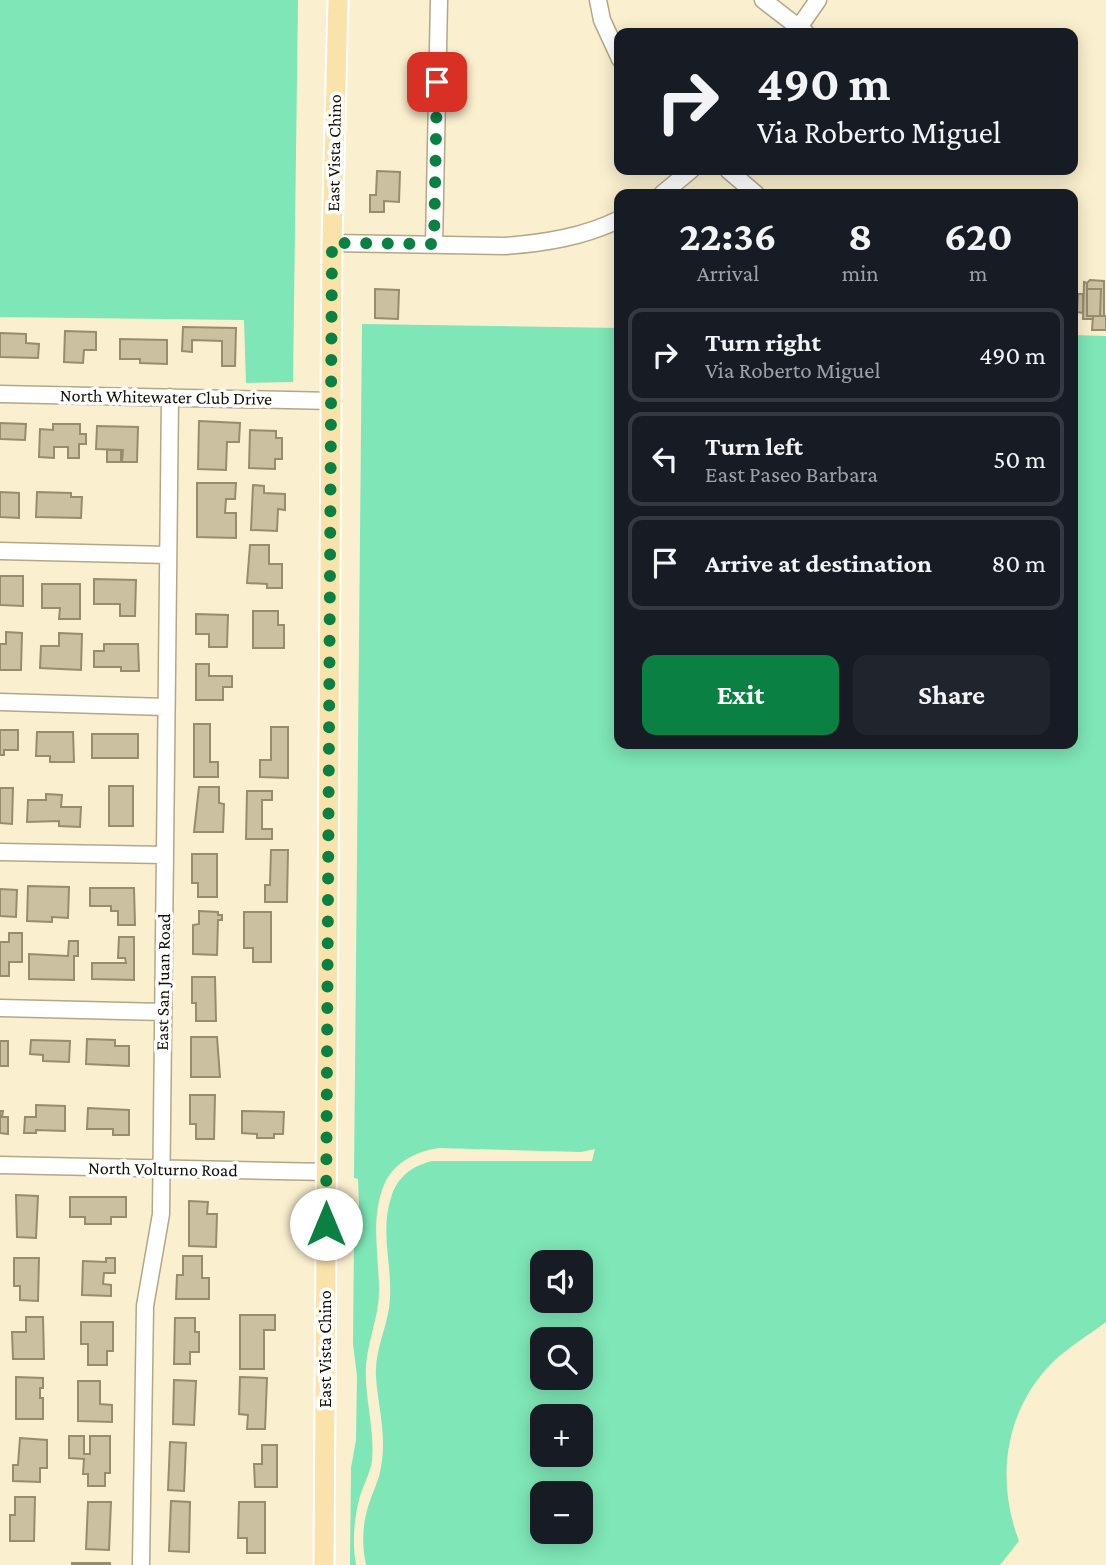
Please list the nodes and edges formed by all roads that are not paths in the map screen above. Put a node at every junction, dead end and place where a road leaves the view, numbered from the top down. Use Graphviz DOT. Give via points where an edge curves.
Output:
graph roads {
  1 [pos="338,0"];
  2 [pos="439,0"];
  3 [pos="598,0"];
  4 [pos="763,0"];
  5 [pos="818,0"];
  6 [pos="795,28"];
  7 [pos="802,28"];
  8 [pos="614,48"];
  9 [pos="685,175"];
  10 [pos="734,175"];
  11 [pos="668,189"];
  12 [pos="750,189"];
  13 [pos="614,221"];
  14 [pos="332,243"];
  15 [pos="434,244"];
  16 [pos="0,394"];
  17 [pos="170,397"];
  18 [pos="332,401"];
  19 [pos="0,551"];
  20 [pos="168,555"];
  21 [pos="0,702"];
  22 [pos="166,706"];
  23 [pos="0,852"];
  24 [pos="164,855"];
  25 [pos="0,1008"];
  26 [pos="163,1012"];
  27 [pos="0,1165"];
  28 [pos="161,1168"];
  29 [pos="327,1172"];
  30 [pos="141,1565"];
  31 [pos="324,1565"];
  1 -- 14 [label="main road, East Vista Chino"];
  2 -- 15 [label="street"];
  3 -- 8 [label="street"];
  4 -- 6 [label="street"];
  5 -- 7 [label="street"];
  9 -- 11 [label="street"];
  10 -- 12 [label="street"];
  13 -- 15 [label="street" via="532,244"];
  14 -- 15 [label="street"];
  14 -- 18 [label="main road, East Vista Chino"];
  16 -- 17 [label="street, North Whitewater Club Drive"];
  17 -- 18 [label="street, North Whitewater Club Drive"];
  17 -- 20 [label="street, East San Juan Road"];
  18 -- 29 [label="main road, East Vista Chino"];
  19 -- 20 [label="street"];
  20 -- 22 [label="street, East San Juan Road"];
  21 -- 22 [label="street"];
  22 -- 24 [label="street, East San Juan Road"];
  23 -- 24 [label="street"];
  24 -- 26 [label="street, East San Juan Road"];
  25 -- 26 [label="street"];
  26 -- 28 [label="street, East San Juan Road"];
  27 -- 28 [label="street, North Volturno Road"];
  28 -- 29 [label="street, North Volturno Road"];
  28 -- 30 [label="street, East San Juan Road" via="160,1214 145,1306"];
  29 -- 31 [label="main road, East Vista Chino"];
}
